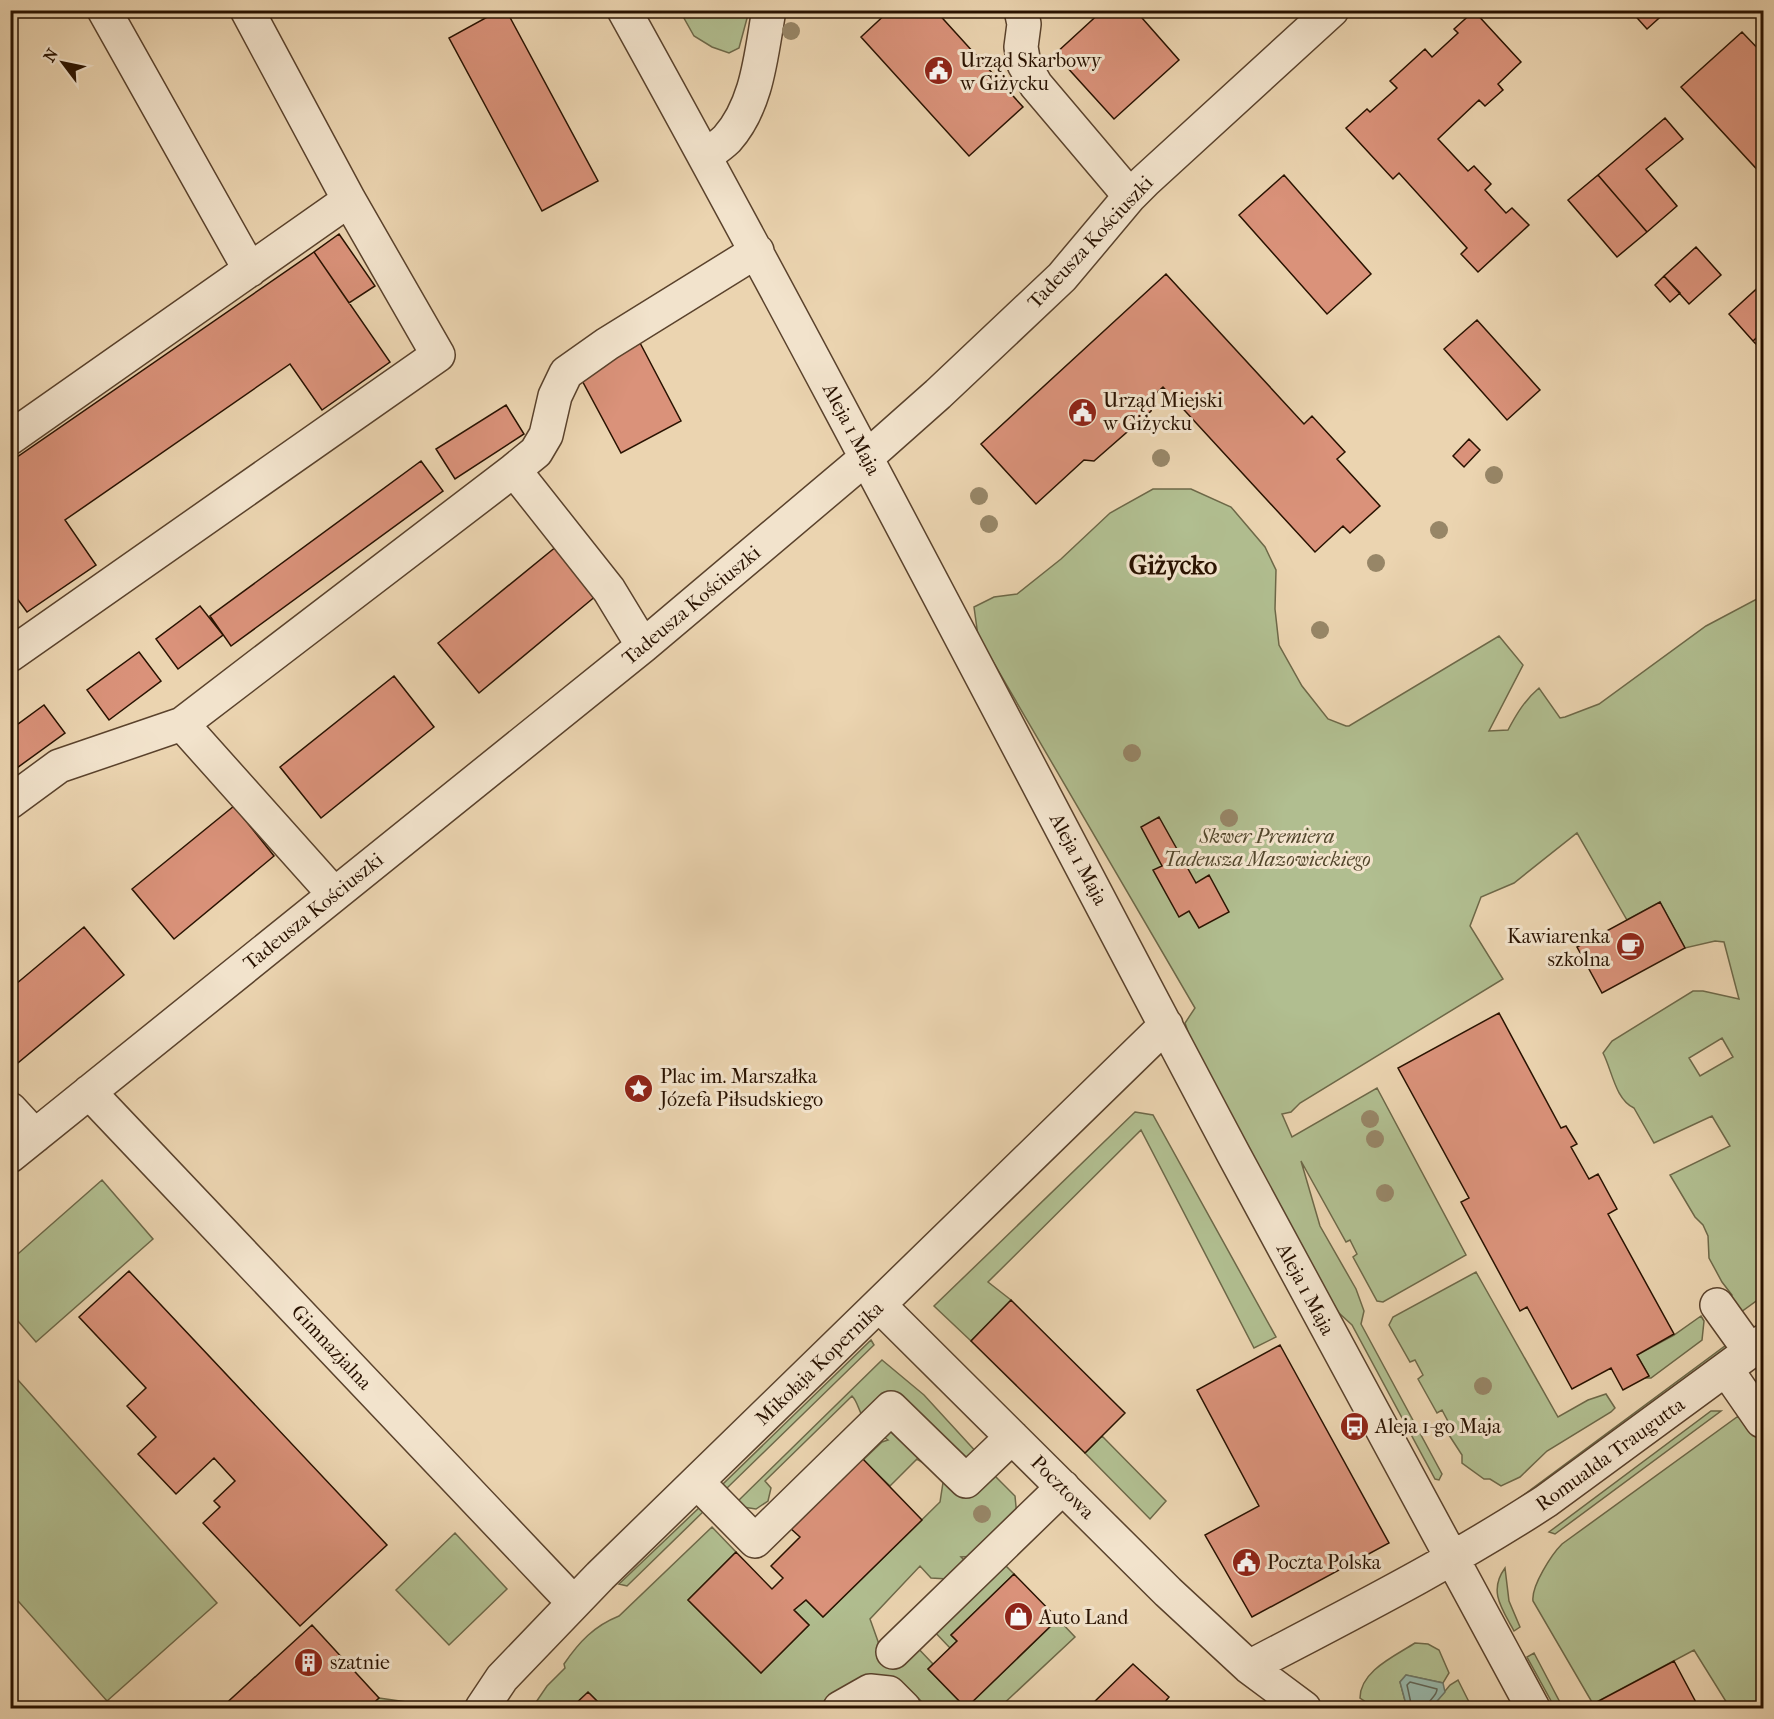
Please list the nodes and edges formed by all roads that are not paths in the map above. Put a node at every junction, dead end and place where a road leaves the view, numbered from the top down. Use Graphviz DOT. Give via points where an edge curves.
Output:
graph roads {
  1 [pos="104,10"];
  2 [pos="247,10"];
  3 [pos="624,10"];
  4 [pos="769,10"];
  5 [pos="1021,10"];
  6 [pos="1332,10"];
  7 [pos="705,156"];
  8 [pos="1130,196"];
  9 [pos="349,200"];
  10 [pos="757,251"];
  11 [pos="250,270"];
  12 [pos="10,438"];
  13 [pos="867,458"];
  14 [pos="514,470"];
  15 [pos="643,646"];
  16 [pos="10,655"];
  17 [pos="182,724"];
  18 [pos="10,802"];
  19 [pos="333,894"];
  20 [pos="1166,1025"];
  21 [pos="89,1092"];
  22 [pos="10,1109"];
  23 [pos="23,1146"];
  24 [pos="879,1305"];
  25 [pos="1717,1305"];
  26 [pos="1747,1354"];
  27 [pos="1762,1420"];
  28 [pos="1012,1437"];
  29 [pos="697,1482"];
  30 [pos="1063,1487"];
  31 [pos="1451,1559"];
  32 [pos="574,1603"];
  33 [pos="893,1652"];
  34 [pos="1249,1667"];
  35 [pos="482,1708"];
  36 [pos="840,1708"];
  37 [pos="904,1708"];
  38 [pos="1304,1708"];
  39 [pos="1533,1708"];
  1 -- 11 [label="street"];
  2 -- 9 [label="street"];
  3 -- 7 [label="street, Aleja 1 Maja"];
  4 -- 7 [label="street" via="755,86 742,118 726,140"];
  5 -- 8 [label="street" via="1024,64 1036,85"];
  6 -- 8 [label="street, Tadeusza Kościuszki"];
  7 -- 10 [label="street, Aleja 1 Maja"];
  8 -- 13 [label="street, Tadeusza Kościuszki" via="1062,277"];
  9 -- 11 [label="street"];
  9 -- 16 [label="street" via="438,355"];
  10 -- 13 [label="street, Aleja 1 Maja"];
  10 -- 14 [label="street" via="566,373 555,396 546,435 536,452"];
  11 -- 12 [label="street"];
  13 -- 15 [label="street, Tadeusza Kościuszki"];
  13 -- 20 [label="street, Aleja 1 Maja"];
  14 -- 15 [label="street" via="609,590"];
  14 -- 17 [label="street"];
  15 -- 19 [label="street, Tadeusza Kościuszki"];
  17 -- 18 [label="street" via="59,766"];
  17 -- 19 [label="street"];
  19 -- 21 [label="street, Tadeusza Kościuszki"];
  20 -- 24 [label="street, Mikołaja Kopernika"];
  20 -- 31 [label="street, Aleja 1 Maja"];
  21 -- 23 [label="street, Tadeusza Kościuszki"];
  21 -- 32 [label="street, Gimnazjalna"];
  22 -- 23 [label="street"];
  24 -- 28 [label="street, Pocztowa"];
  24 -- 29 [label="street, Mikołaja Kopernika"];
  25 -- 26 [label="street"];
  26 -- 27 [label="street"];
  26 -- 31 [label="street, Romualda Traugutta" via="1546,1501"];
  28 -- 29 [label="street" via="966,1481 891,1408 755,1541"];
  28 -- 30 [label="street, Pocztowa"];
  29 -- 32 [label="street, Mikołaja Kopernika"];
  30 -- 33 [label="street"];
  30 -- 34 [label="street, Pocztowa"];
  31 -- 34 [label="street"];
  31 -- 39 [label="street, Aleja 1 Maja"];
  32 -- 35 [label="street, Mikołaja Kopernika" via="502,1678"];
  34 -- 38 [label="street, Pocztowa"];
  36 -- 37 [label="street" via="870,1691 889,1693"];
}
